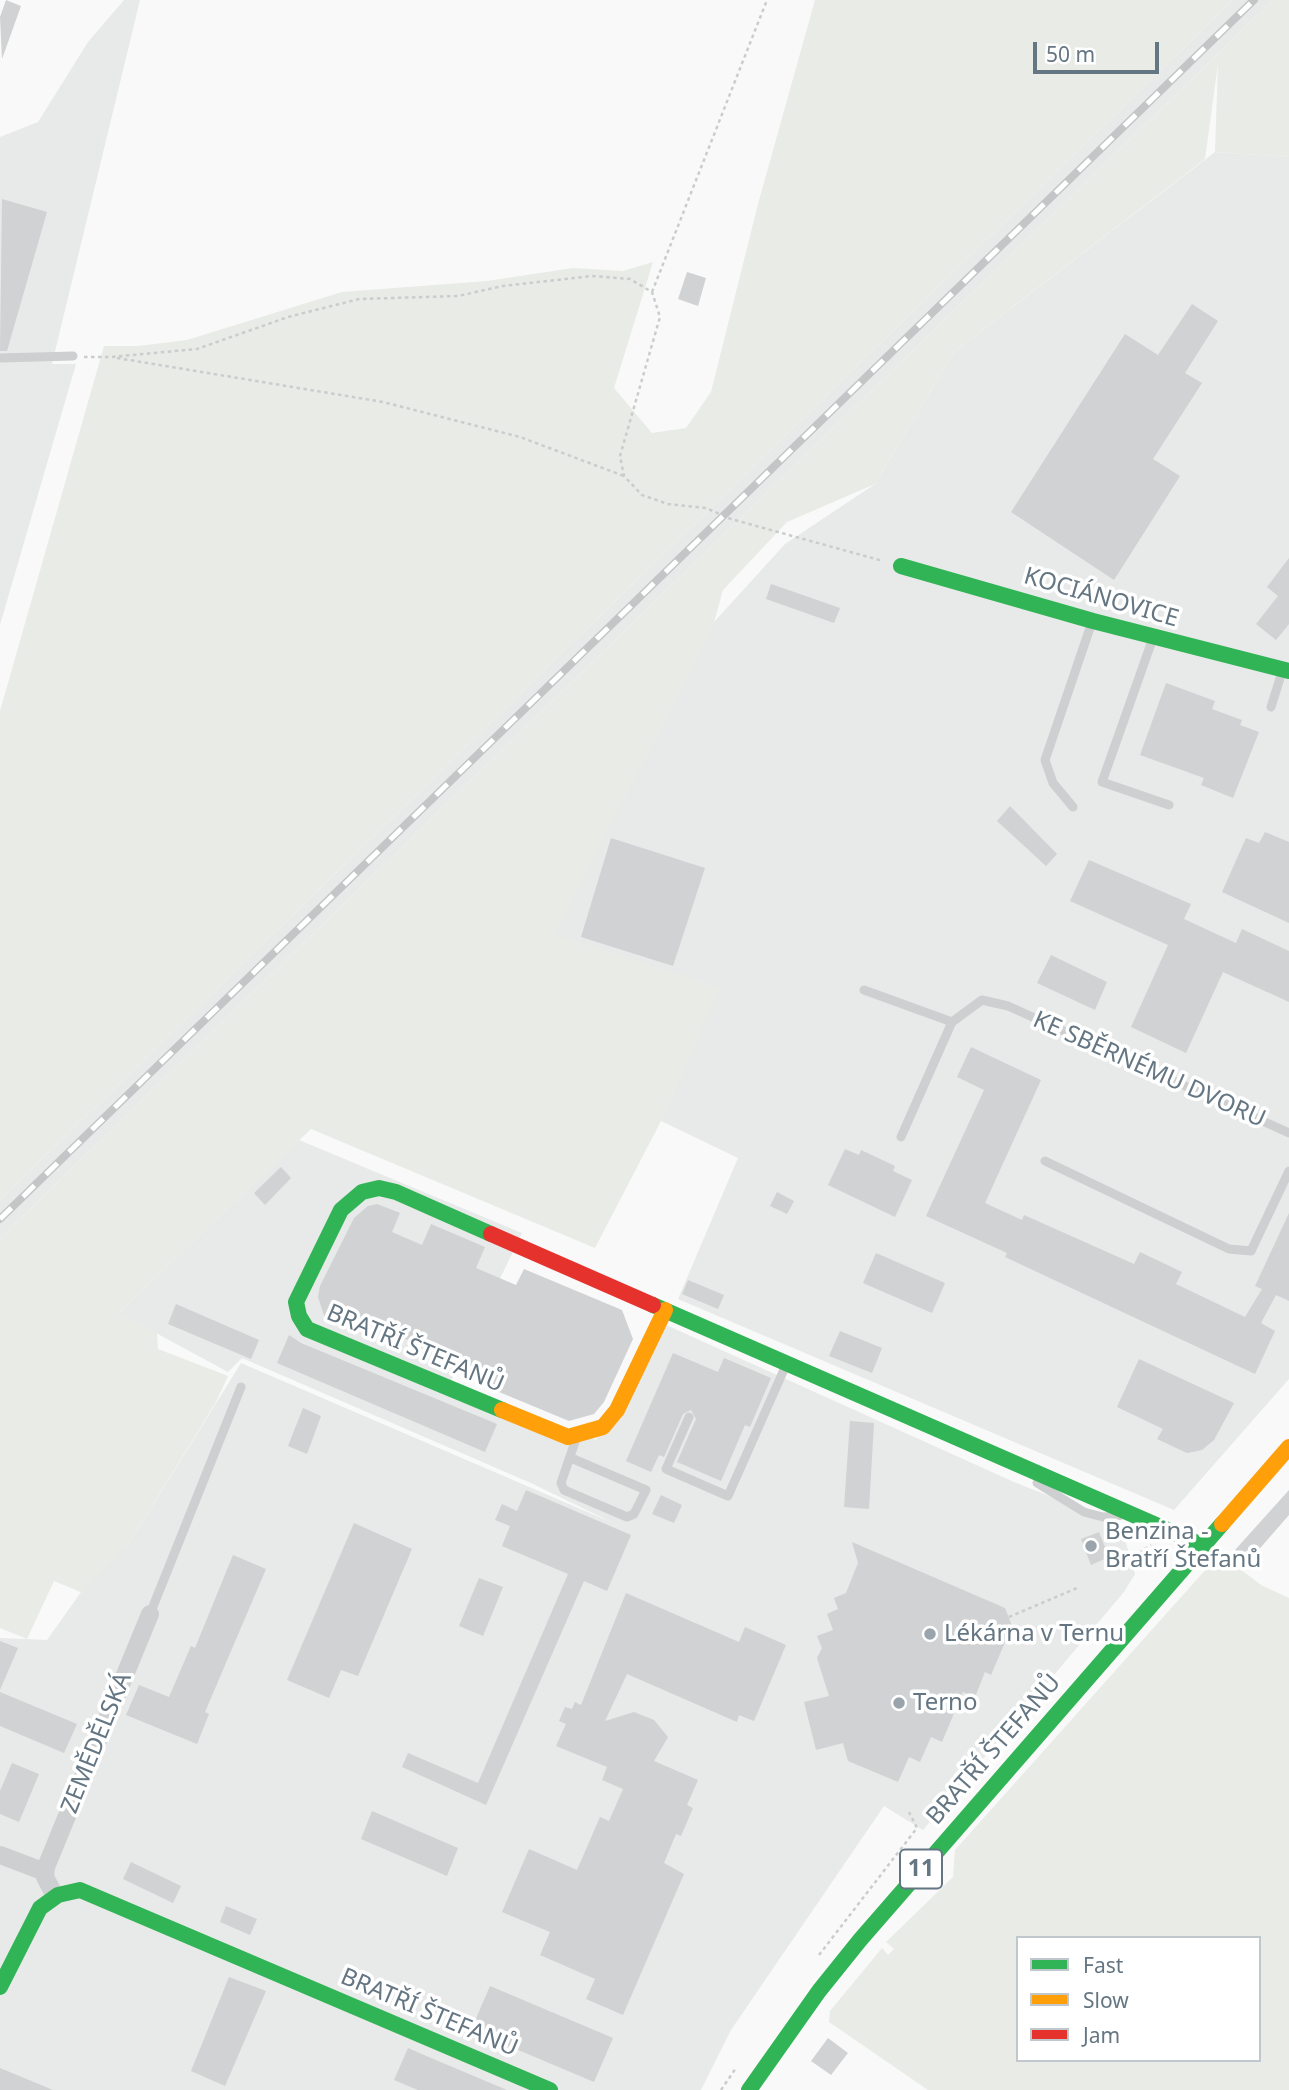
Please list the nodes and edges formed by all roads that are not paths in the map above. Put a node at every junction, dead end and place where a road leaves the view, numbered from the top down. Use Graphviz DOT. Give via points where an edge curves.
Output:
graph roads {
  1 [pos="73,356"];
  2 [pos="0,358"];
  3 [pos="901,566"];
  4 [pos="1093,621"];
  5 [pos="1154,637"];
  6 [pos="1286,670"];
  7 [pos="1271,707"];
  8 [pos="1169,804"];
  9 [pos="1073,807"];
  10 [pos="864,990"];
  11 [pos="952,1022"];
  12 [pos="1289,1133"];
  13 [pos="901,1138"];
  14 [pos="1045,1161"];
  15 [pos="1289,1171"];
  16 [pos="665,1310"];
  17 [pos="787,1363"];
  18 [pos="241,1387"];
  19 [pos="689,1417"];
  20 [pos="578,1435"];
  21 [pos="1289,1447"];
  22 [pos="571,1458"];
  23 [pos="1202,1545"];
  24 [pos="150,1614"];
  25 [pos="0,1855"];
  26 [pos="45,1872"];
  27 [pos="55,1896"];
  28 [pos="0,1987"];
  29 [pos="550,2090"];
  30 [pos="750,2090"];
  1 -- 2 [label="lane"];
  3 -- 4 [label="street, KOCIÁNOVICE"];
  4 -- 5 [label="street, KOCIÁNOVICE"];
  4 -- 9 [label="lane" via="1045,760 1053,783"];
  5 -- 6 [label="street, KOCIÁNOVICE"];
  5 -- 8 [label="lane" via="1102,782"];
  6 -- 7 [label="lane"];
  10 -- 11 [label="lane"];
  11 -- 12 [label="lane, KE SBĚRNÉMU DVORU" via="982,1000 1008,1006"];
  11 -- 13 [label="lane"];
  14 -- 15 [label="lane" via="1229,1249 1251,1251"];
  16 -- 17 [label="street, BRATŘÍ ŠTEFANŮ"];
  16 -- 20 [label="street" via="617,1410 603,1427"];
  16 -- 20 [label="street, BRATŘÍ ŠTEFANŮ" via="396,1192 379,1188 362,1192 341,1210 296,1302 307,1329 568,1437"];
  17 -- 19 [label="lane" via="728,1496 666,1469"];
  17 -- 23 [label="street, BRATŘÍ ŠTEFANŮ"];
  18 -- 24 [label="lane"];
  20 -- 22 [label="lane"];
  21 -- 23 [label="street, BRATŘÍ ŠTEFANŮ / 11"];
  22 -- 22 [label="lane" via="561,1483 564,1490 627,1517 635,1514 646,1490"];
  23 -- 30 [label="street, BRATŘÍ ŠTEFANŮ / 11" via="860,1941"];
  24 -- 26 [label="street, ZEMĚDĚLSKÁ"];
  25 -- 26 [label="street"];
  26 -- 27 [label="street"];
  27 -- 28 [label="street" via="32,1919"];
  27 -- 29 [label="street, BRATŘÍ ŠTEFANŮ" via="80,1890"];
}
